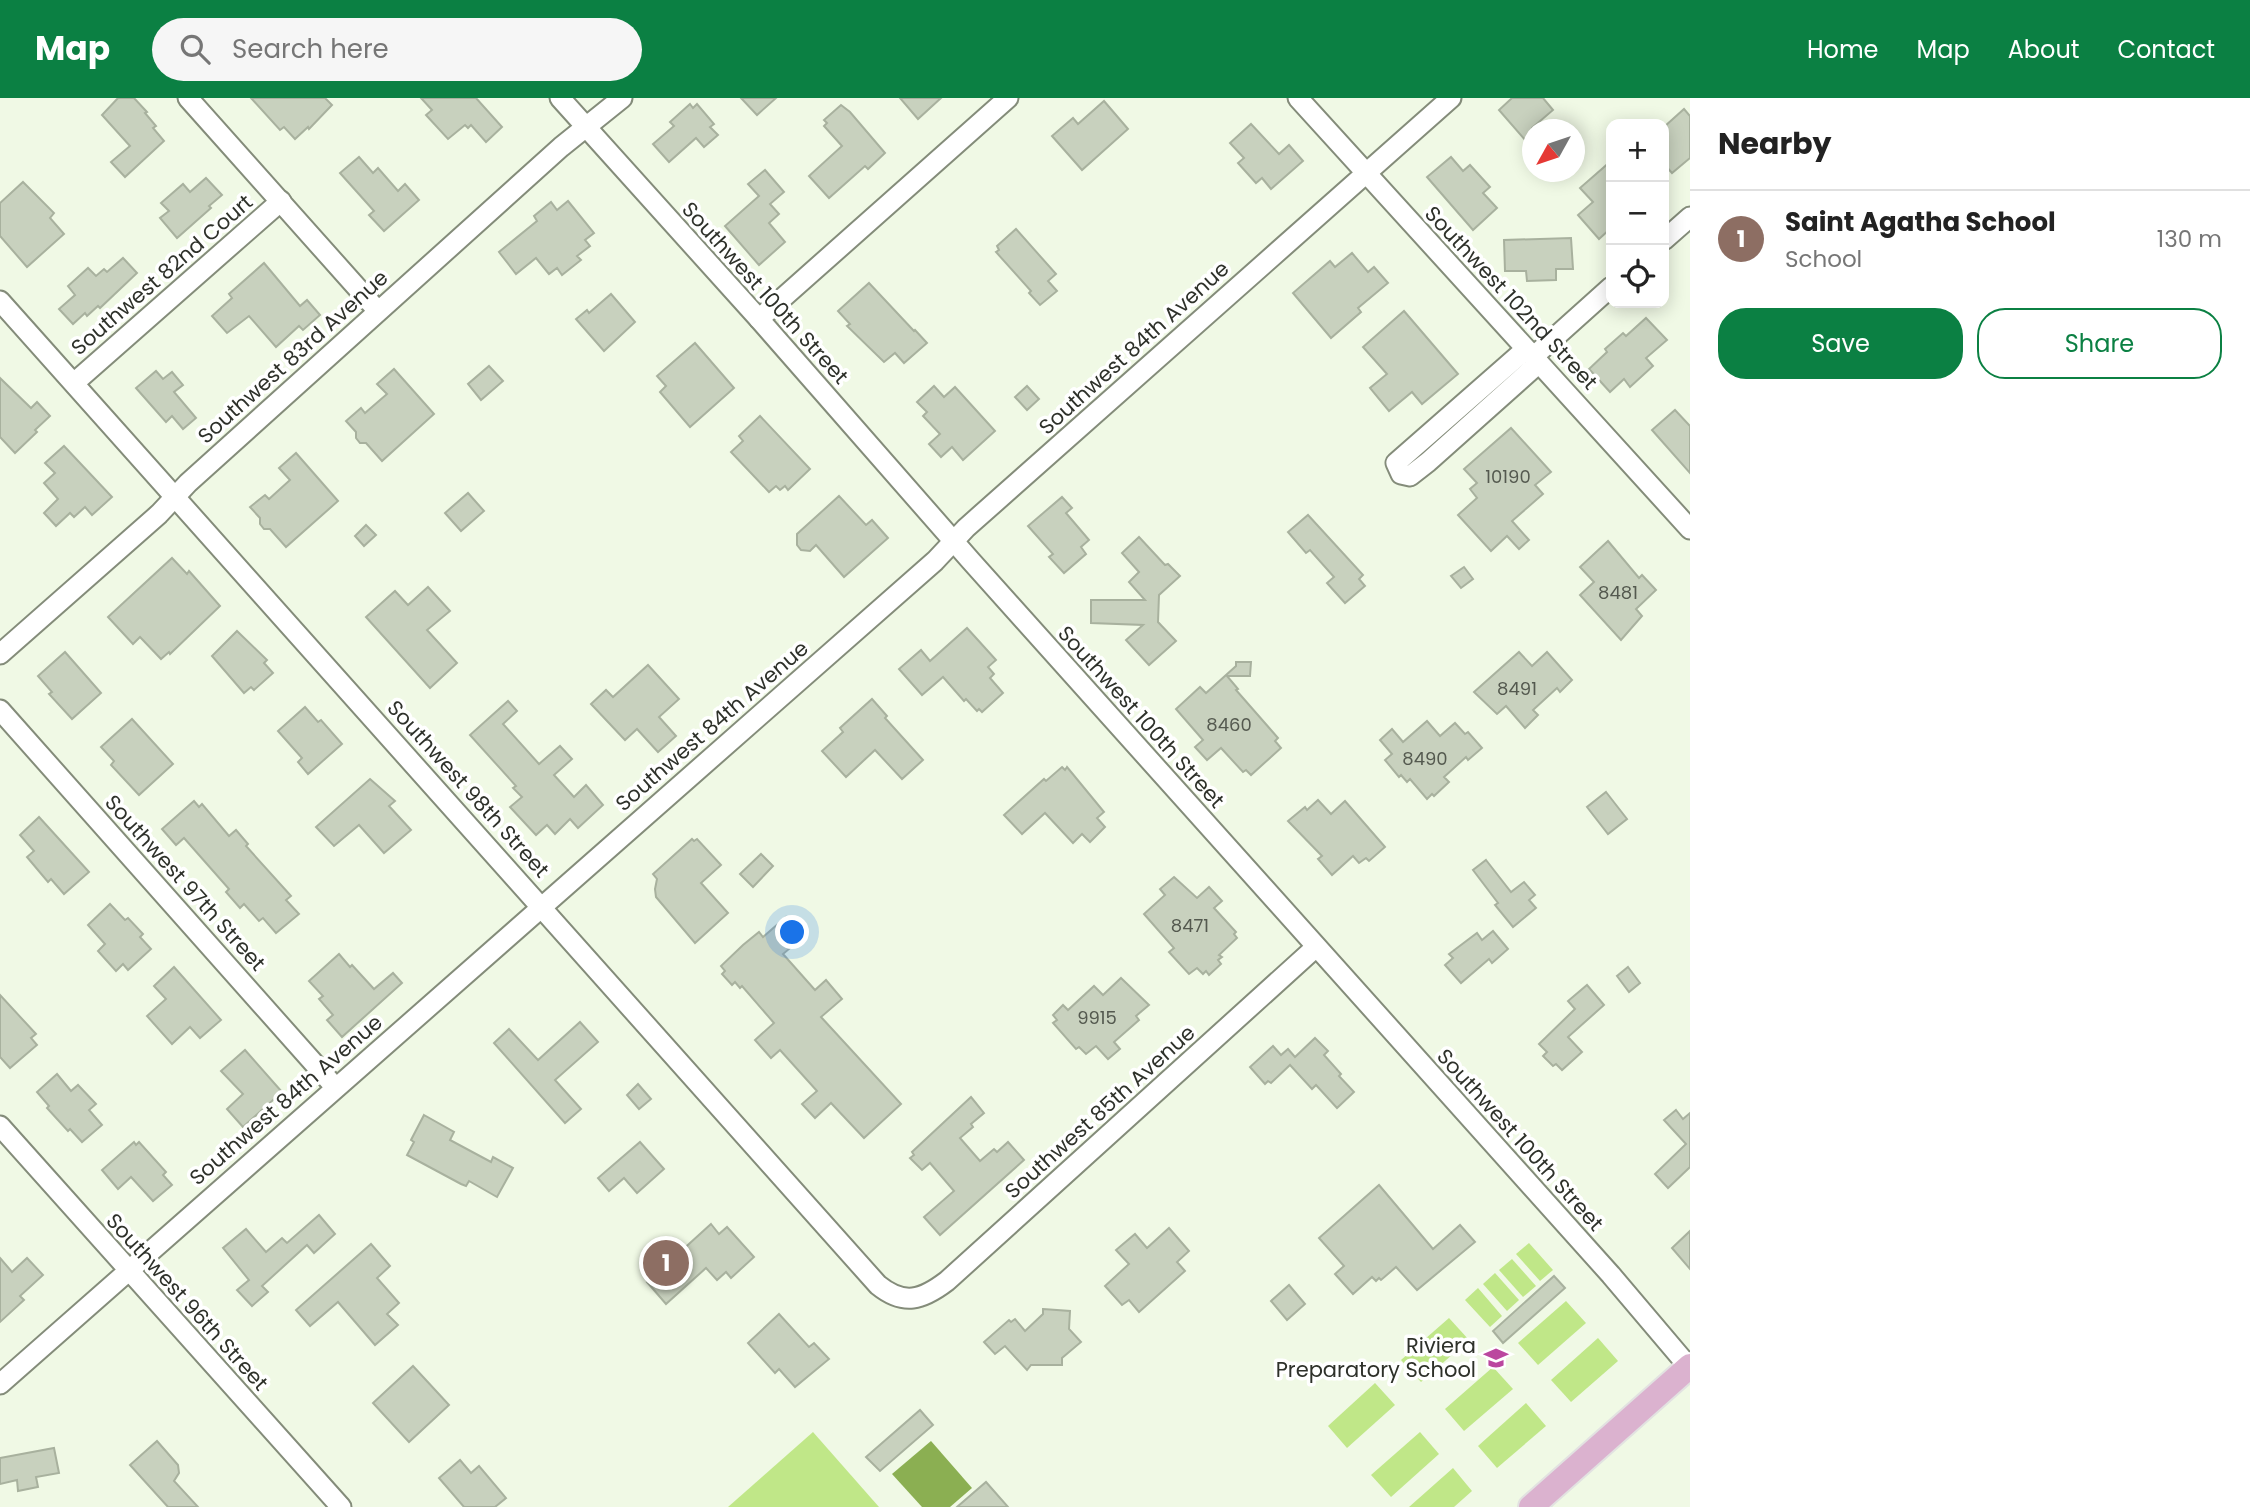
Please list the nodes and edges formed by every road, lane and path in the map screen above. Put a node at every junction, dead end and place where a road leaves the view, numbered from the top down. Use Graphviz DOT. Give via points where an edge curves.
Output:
graph roads {
  1 [pos="188,98"];
  2 [pos="560,98"];
  3 [pos="622,98"];
  4 [pos="1008,98"];
  5 [pos="1297,98"];
  6 [pos="1451,98"];
  7 [pos="587,127"];
  8 [pos="1365,173"];
  9 [pos="281,201"];
  10 [pos="1690,217"];
  11 [pos="1669,236"];
  12 [pos="1606,292"];
  13 [pos="0,301"];
  14 [pos="377,310"];
  15 [pos="759,319"];
  16 [pos="1537,361"];
  17 [pos="74,383"];
  18 [pos="176,497"];
  19 [pos="1690,529"];
  20 [pos="953,541"];
  21 [pos="0,654"];
  22 [pos="0,710"];
  23 [pos="541,906"];
  24 [pos="1316,947"];
  25 [pos="335,1087"];
  26 [pos="0,1126"];
  27 [pos="128,1270"];
  28 [pos="907,1299"];
  29 [pos="1689,1366"];
  30 [pos="0,1384"];
  31 [pos="341,1507"];
  32 [pos="1531,1507"];
  1 -- 9 [label="street"];
  2 -- 7 [label="street, Southwest 100th Street"];
  3 -- 7 [label="street, Southwest 83rd Avenue"];
  4 -- 15 [label="street"];
  5 -- 8 [label="street, Southwest 102nd Street"];
  6 -- 8 [label="street, Southwest 84th Avenue"];
  7 -- 14 [label="street, Southwest 83rd Avenue"];
  7 -- 15 [label="street, Southwest 100th Street"];
  8 -- 16 [label="street, Southwest 102nd Street"];
  8 -- 20 [label="street, Southwest 84th Avenue"];
  9 -- 14 [label="street"];
  9 -- 17 [label="street, Southwest 82nd Court"];
  10 -- 11 [label="street"];
  12 -- 16 [label="street"];
  13 -- 17 [label="street, Southwest 98th Street"];
  14 -- 18 [label="street, Southwest 83rd Avenue"];
  15 -- 20 [label="street, Southwest 100th Street"];
  16 -- 16 [label="street" via="1396,463 1401,474 1410,475 1428,462"];
  16 -- 19 [label="street, Southwest 102nd Street"];
  17 -- 18 [label="street, Southwest 98th Street"];
  18 -- 21 [label="street, Southwest 83rd Avenue"];
  18 -- 23 [label="street, Southwest 98th Street"];
  20 -- 23 [label="street, Southwest 84th Avenue"];
  20 -- 24 [label="street, Southwest 100th Street"];
  22 -- 25 [label="street, Southwest 97th Street"];
  23 -- 25 [label="street, Southwest 84th Avenue"];
  23 -- 28 [label="street, Southwest 98th Street" via="878,1284"];
  24 -- 28 [label="street, Southwest 85th Avenue" via="947,1280 929,1293"];
  24 -- 29 [label="street, Southwest 100th Street"];
  25 -- 27 [label="street, Southwest 84th Avenue"];
  26 -- 27 [label="street, Southwest 96th Street"];
  27 -- 30 [label="street, Southwest 84th Avenue"];
  27 -- 31 [label="street, Southwest 96th Street"];
  29 -- 32 [label="main road"];
}
